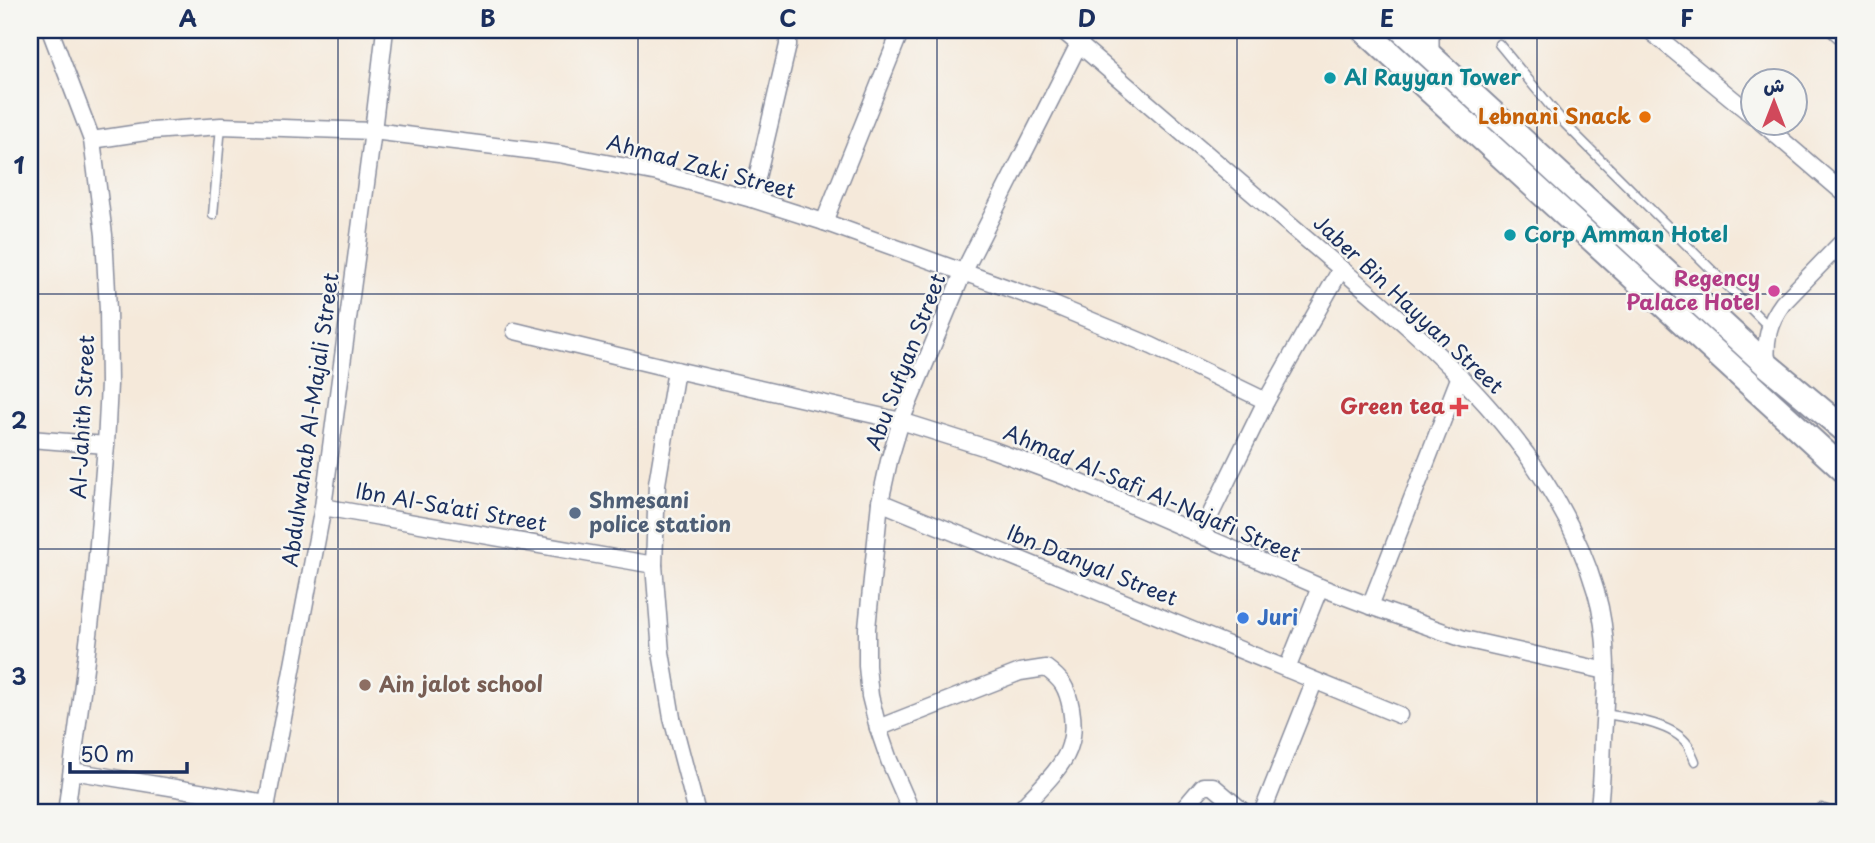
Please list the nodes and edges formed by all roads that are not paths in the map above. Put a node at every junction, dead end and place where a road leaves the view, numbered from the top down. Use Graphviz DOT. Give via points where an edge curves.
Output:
graph roads {
  1 [pos="50,30"];
  2 [pos="385,30"];
  3 [pos="788,30"];
  4 [pos="1062,30"];
  5 [pos="1364,30"];
  6 [pos="1402,30"];
  7 [pos="1428,30"];
  8 [pos="1649,30"];
  9 [pos="1835,30"];
  10 [pos="899,35"];
  11 [pos="1082,37"];
  12 [pos="1845,39"];
  13 [pos="1499,44"];
  14 [pos="1428,55"];
  15 [pos="1738,104"];
  16 [pos="221,126"];
  17 [pos="373,131"];
  18 [pos="1777,136"];
  19 [pos="92,140"];
  20 [pos="1845,194"];
  21 [pos="752,199"];
  22 [pos="213,215"];
  23 [pos="824,222"];
  24 [pos="1845,239"];
  25 [pos="1341,269"];
  26 [pos="963,272"];
  27 [pos="1769,327"];
  28 [pos="515,331"];
  29 [pos="1767,365"];
  30 [pos="676,370"];
  31 [pos="1460,376"];
  32 [pos="1266,401"];
  33 [pos="901,421"];
  34 [pos="1845,430"];
  35 [pos="30,439"];
  36 [pos="106,445"];
  37 [pos="1845,471"];
  38 [pos="880,502"];
  39 [pos="323,507"];
  40 [pos="1200,534"];
  41 [pos="654,565"];
  42 [pos="1320,587"];
  43 [pos="1370,606"];
  44 [pos="1287,669"];
  45 [pos="1606,671"];
  46 [pos="1314,682"];
  47 [pos="1605,714"];
  48 [pos="1399,715"];
  49 [pos="878,728"];
  50 [pos="1695,761"];
  51 [pos="72,771"];
  52 [pos="266,808"];
  53 [pos="1821,808"];
  54 [pos="65,813"];
  55 [pos="697,813"];
  56 [pos="912,813"];
  57 [pos="1017,813"];
  58 [pos="1180,813"];
  59 [pos="1245,813"];
  60 [pos="1262,813"];
  61 [pos="1598,813"];
  62 [pos="1836,813"];
  1 -- 19 [label="street, Al-Jahith Street"];
  2 -- 17 [label="street, Abdulwahab Al-Majali Street"];
  3 -- 21 [label="street"];
  4 -- 11 [label="street, Jaber Bin Hayyan Street"];
  5 -- 37 [label="main road"];
  6 -- 14 [label="main road"];
  7 -- 14 [label="main road"];
  8 -- 15 [label="street"];
  9 -- 12 [label="street"];
  10 -- 23 [label="street"];
  11 -- 25 [label="street, Jaber Bin Hayyan Street"];
  11 -- 26 [label="street, Abu Sufyan Street"];
  13 -- 27 [label="lane" via="1565,124"];
  14 -- 29 [label="main road"];
  16 -- 17 [label="street, Ahmad Zaki Street"];
  16 -- 19 [label="street, Ahmad Zaki Street"];
  16 -- 22 [label="lane"];
  17 -- 21 [label="street, Ahmad Zaki Street" via="559,154 658,173"];
  17 -- 39 [label="street, Abdulwahab Al-Majali Street"];
  18 -- 20 [label="street"];
  19 -- 36 [label="street, Al-Jahith Street" via="108,310"];
  21 -- 23 [label="street, Ahmad Zaki Street"];
  23 -- 26 [label="street, Ahmad Zaki Street"];
  24 -- 27 [label="street" via="1783,303"];
  25 -- 31 [label="street, Jaber Bin Hayyan Street"];
  25 -- 32 [label="street"];
  26 -- 32 [label="street, Ahmad Zaki Street" via="1126,334"];
  26 -- 33 [label="street, Abu Sufyan Street"];
  27 -- 29 [label="street"];
  28 -- 30 [label="street, Ahmad Al-Safi Al-Najafi Street"];
  29 -- 34 [label="main road"];
  30 -- 33 [label="street, Ahmad Al-Safi Al-Najafi Street"];
  30 -- 41 [label="street" via="657,484"];
  31 -- 43 [label="street"];
  31 -- 45 [label="street, Jaber Bin Hayyan Street" via="1521,447 1560,505 1581,548 1600,608"];
  32 -- 40 [label="street"];
  33 -- 38 [label="street, Abu Sufyan Street"];
  33 -- 40 [label="street, Ahmad Al-Safi Al-Najafi Street" via="1072,479"];
  35 -- 36 [label="street"];
  36 -- 51 [label="street, Al-Jahith Street"];
  38 -- 44 [label="street, Ibn Danyal Street"];
  38 -- 49 [label="street, Abu Sufyan Street" via="866,628 866,666"];
  39 -- 41 [label="street, Ibn Al-Sa'ati Street"];
  39 -- 52 [label="street, Abdulwahab Al-Majali Street"];
  40 -- 42 [label="street, Ahmad Al-Safi Al-Najafi Street"];
  41 -- 55 [label="street" via="672,718"];
  42 -- 43 [label="street, Ahmad Al-Safi Al-Najafi Street"];
  42 -- 44 [label="street"];
  43 -- 45 [label="street, Ahmad Al-Safi Al-Najafi Street" via="1464,639"];
  44 -- 46 [label="street, Ibn Danyal Street"];
  45 -- 47 [label="street, Jaber Bin Hayyan Street"];
  46 -- 48 [label="street, Ibn Danyal Street"];
  46 -- 60 [label="street"];
  47 -- 50 [label="lane" via="1668,729 1687,744"];
  47 -- 61 [label="street, Jaber Bin Hayyan Street"];
  49 -- 56 [label="street, Abu Sufyan Street"];
  49 -- 57 [label="street" via="1020,673 1046,668 1060,679 1068,694 1073,723 1070,747"];
  51 -- 52 [label="street"];
  51 -- 54 [label="street, Al-Jahith Street"];
  53 -- 62 [label="lane"];
  58 -- 59 [label="street" via="1203,786 1210,785"];
}
